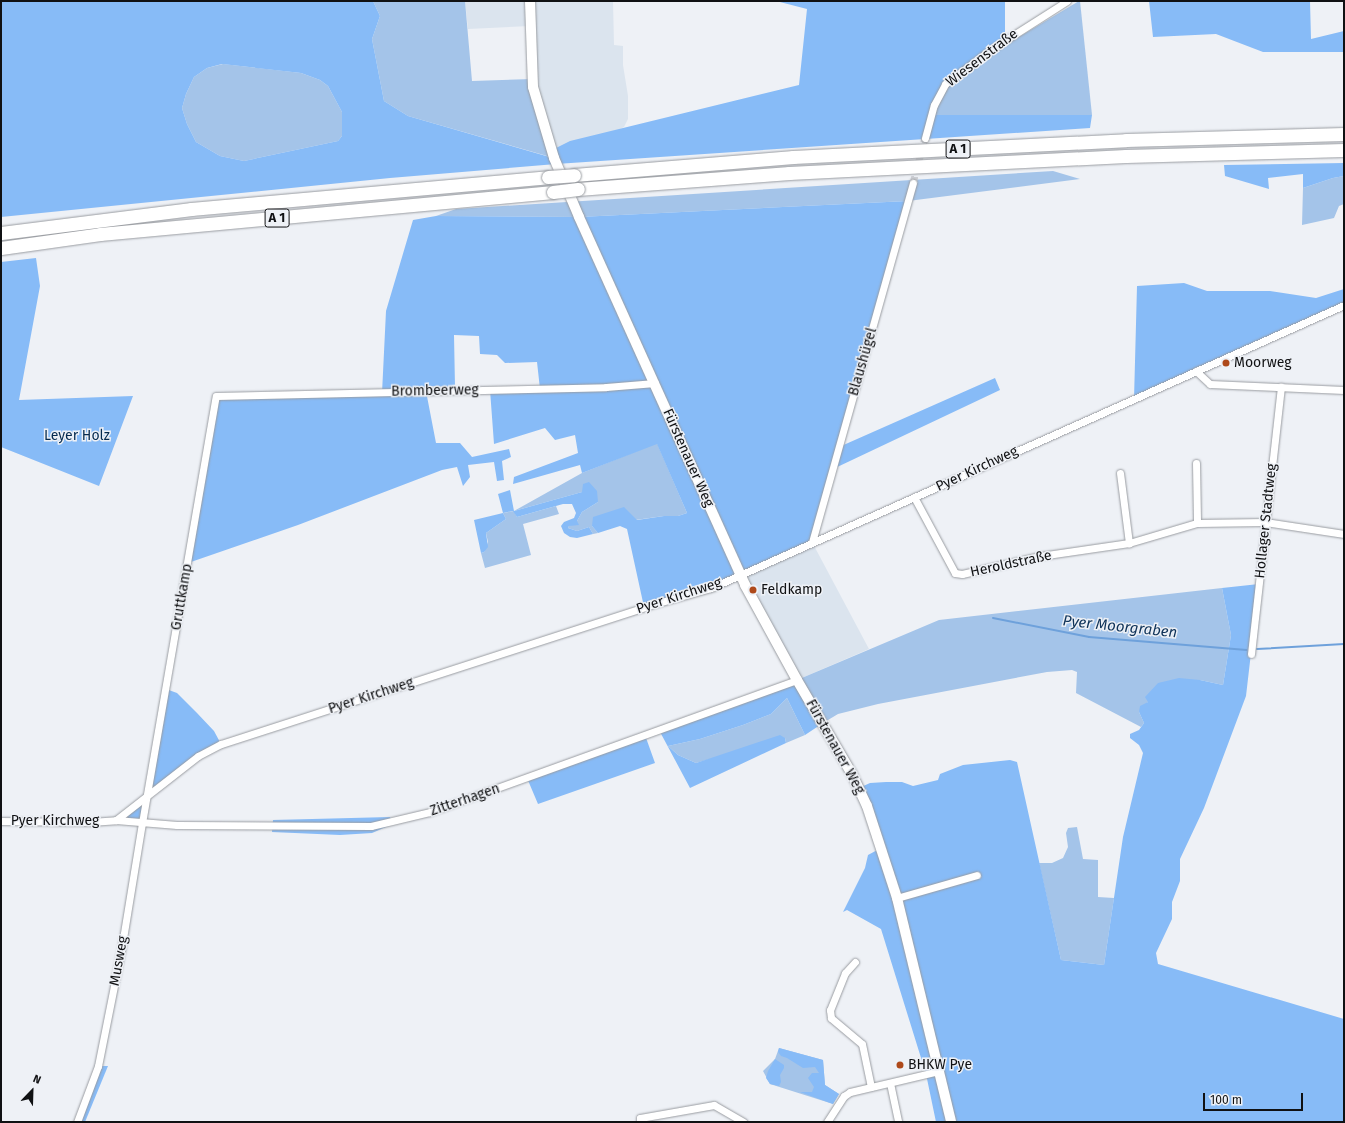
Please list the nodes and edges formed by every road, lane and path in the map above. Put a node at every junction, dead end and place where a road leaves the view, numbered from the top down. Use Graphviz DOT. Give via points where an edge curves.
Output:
graph roads {
  1 [pos="530,1"];
  2 [pos="1067,1"];
  3 [pos="1344,134"];
  4 [pos="925,138"];
  5 [pos="1344,150"];
  6 [pos="913,183"];
  7 [pos="1,233"];
  8 [pos="1,248"];
  9 [pos="1344,304"];
  10 [pos="1196,371"];
  11 [pos="655,383"];
  12 [pos="1281,387"];
  13 [pos="1344,390"];
  14 [pos="216,396"];
  15 [pos="1196,463"];
  16 [pos="1120,473"];
  17 [pos="914,497"];
  18 [pos="1265,522"];
  19 [pos="1196,523"];
  20 [pos="1344,534"];
  21 [pos="812,542"];
  22 [pos="1129,543"];
  23 [pos="741,575"];
  24 [pos="1251,654"];
  25 [pos="797,680"];
  26 [pos="147,798"];
  27 [pos="116,820"];
  28 [pos="1,821"];
  29 [pos="142,823"];
  30 [pos="977,875"];
  31 [pos="897,898"];
  32 [pos="855,962"];
  33 [pos="939,1071"];
  34 [pos="890,1083"];
  35 [pos="871,1087"];
  36 [pos="658,1114"];
  37 [pos="898,1121"];
  38 [pos="77,1122"];
  39 [pos="640,1122"];
  40 [pos="653,1122"];
  41 [pos="743,1122"];
  42 [pos="827,1122"];
  43 [pos="952,1122"];
  1 -- 11 [label="street, Fürstenauer Weg" via="533,87 547,141"];
  2 -- 4 [label="street, Wiesenstraße" via="990,50 945,84 934,105"];
  3 -- 7 [label="highway, A 1, bridge" via="1126,140 793,157 191,209"];
  5 -- 8 [label="highway, A 1, bridge" via="1197,153 789,173 578,189 100,234"];
  6 -- 21 [label="street, Blaushügel"];
  9 -- 10 [label="street, Pyer Kirchweg"];
  10 -- 12 [label="street" via="1210,384"];
  10 -- 17 [label="street, Pyer Kirchweg"];
  11 -- 14 [label="street, Brombeerweg" via="606,387"];
  11 -- 23 [label="street, Fürstenauer Weg"];
  12 -- 13 [label="street"];
  12 -- 18 [label="street, Hollager Stadtweg"];
  14 -- 26 [label="street, Gruttkamp"];
  15 -- 19 [label="street"];
  16 -- 22 [label="street"];
  17 -- 21 [label="street, Pyer Kirchweg"];
  17 -- 22 [label="street, Heroldstraße" via="954,573 962,574 1040,556"];
  18 -- 19 [label="street, Heroldstraße"];
  18 -- 20 [label="street, Heroldstraße"];
  18 -- 24 [label="street, Hollager Stadtweg"];
  19 -- 22 [label="street, Heroldstraße"];
  21 -- 23 [label="street, Pyer Kirchweg"];
  23 -- 25 [label="street, Fürstenauer Weg"];
  23 -- 26 [label="street, Pyer Kirchweg" via="711,588 221,744 198,756"];
  25 -- 29 [label="street, Zitterhagen" via="430,812 371,826"];
  25 -- 31 [label="street, Fürstenauer Weg" via="859,788"];
  26 -- 27 [label="street, Pyer Kirchweg"];
  26 -- 29 [label="street, Musweg"];
  27 -- 28 [label="street, Pyer Kirchweg"];
  27 -- 29 [label="street, Zitterhagen"];
  29 -- 38 [label="street, Musweg" via="121,951 98,1066"];
  30 -- 31 [label="street"];
  31 -- 33 [label="street, Fürstenauer Weg"];
  32 -- 35 [label="street" via="845,973 830,1010 831,1018 862,1044"];
  33 -- 34 [label="street"];
  33 -- 43 [label="street, Fürstenauer Weg"];
  34 -- 35 [label="street"];
  34 -- 37 [label="street"];
  35 -- 42 [label="street" via="844,1096"];
  36 -- 39 [label="street" via="640,1118"];
  36 -- 40 [label="street"];
  36 -- 41 [label="street" via="714,1105"];
}
